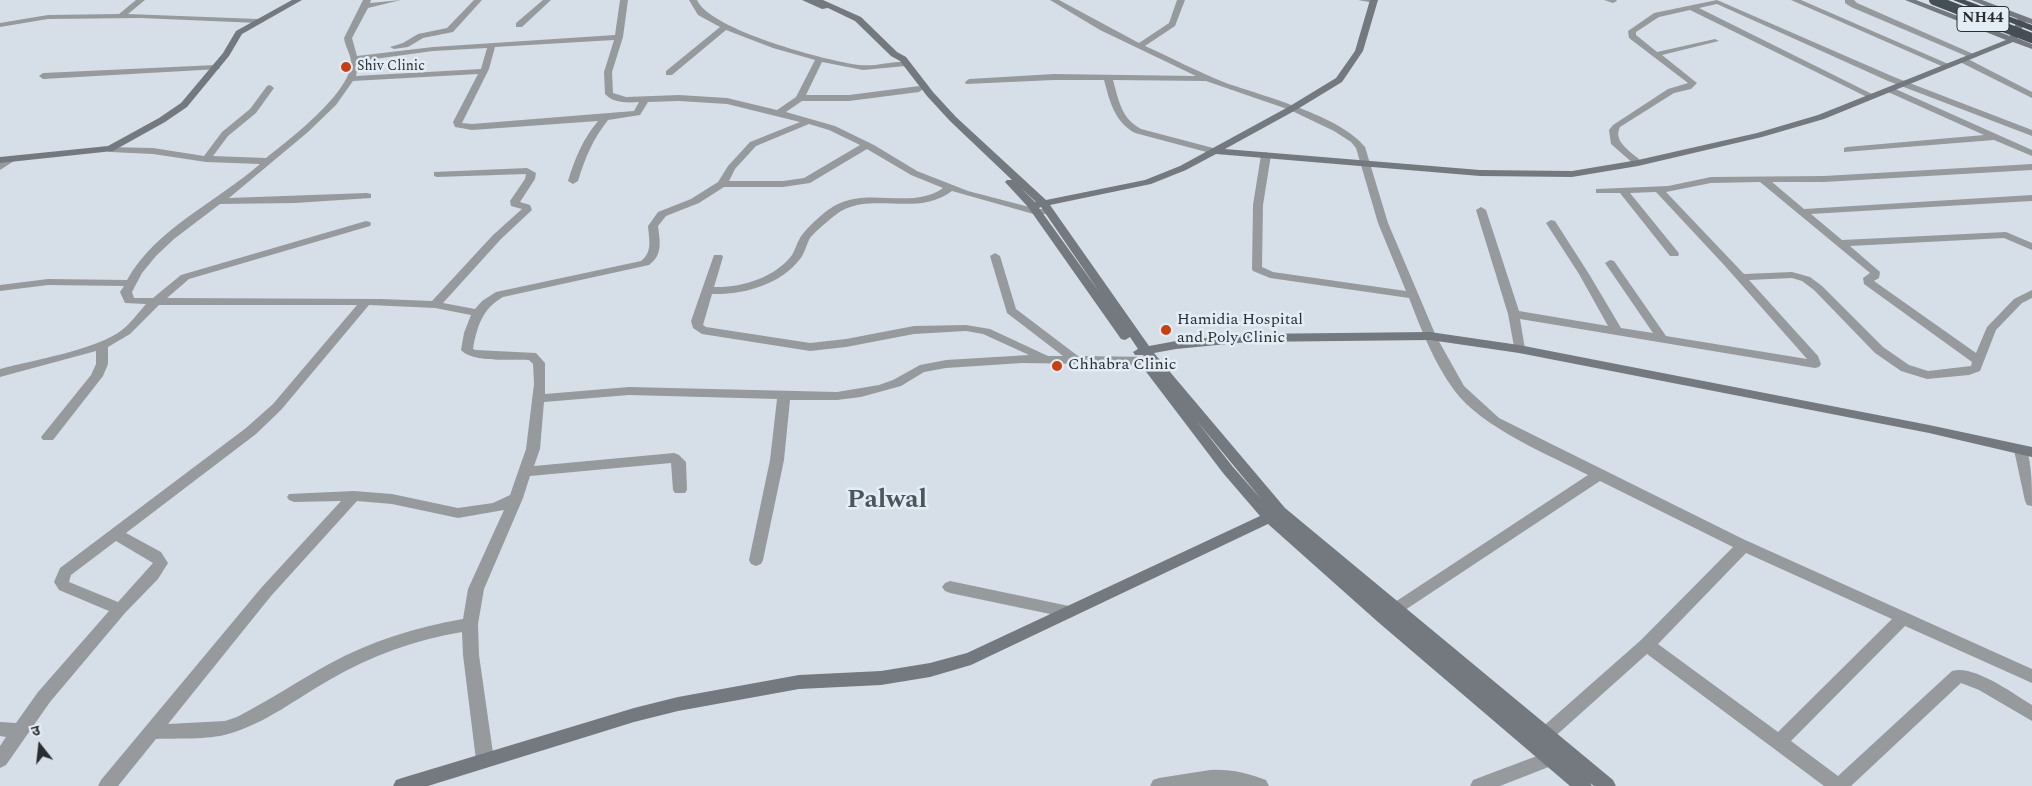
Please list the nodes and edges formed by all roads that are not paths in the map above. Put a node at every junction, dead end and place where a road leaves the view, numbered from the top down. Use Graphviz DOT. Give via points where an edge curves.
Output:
graph roads {
  1 [pos="140,0"];
  2 [pos="298,0"];
  3 [pos="396,0"];
  4 [pos="478,0"];
  5 [pos="548,0"];
  6 [pos="624,0"];
  7 [pos="693,0"];
  8 [pos="806,0"];
  9 [pos="818,0"];
  10 [pos="1054,0"];
  11 [pos="1181,0"];
  12 [pos="1362,0"];
  13 [pos="1732,0"];
  14 [pos="1795,0"];
  15 [pos="1850,0"];
  16 [pos="1909,0"];
  17 [pos="1926,0"];
  18 [pos="1934,0"];
  19 [pos="1946,0"];
  20 [pos="1958,0"];
  21 [pos="1975,0"];
  22 [pos="1374,1"];
  23 [pos="1718,2"];
  24 [pos="366,3"];
  25 [pos="1690,7"];
  26 [pos="121,16"];
  27 [pos="2027,20"];
  28 [pos="258,21"];
  29 [pos="862,23"];
  30 [pos="0,25"];
  31 [pos="519,25"];
  32 [pos="726,27"];
  33 [pos="2032,28"];
  34 [pos="2032,33"];
  35 [pos="619,36"];
  36 [pos="2014,37"];
  37 [pos="2032,39"];
  38 [pos="1715,41"];
  39 [pos="492,45"];
  40 [pos="1139,46"];
  41 [pos="2032,47"];
  42 [pos="1657,54"];
  43 [pos="353,55"];
  44 [pos="1974,56"];
  45 [pos="820,58"];
  46 [pos="1964,60"];
  47 [pos="903,64"];
  48 [pos="1949,66"];
  49 [pos="216,67"];
  50 [pos="484,71"];
  51 [pos="669,73"];
  52 [pos="43,76"];
  53 [pos="1108,78"];
  54 [pos="350,79"];
  55 [pos="1208,79"];
  56 [pos="969,82"];
  57 [pos="1904,84"];
  58 [pos="270,88"];
  59 [pos="919,89"];
  60 [pos="1891,90"];
  61 [pos="2032,95"];
  62 [pos="1872,96"];
  63 [pos="800,98"];
  64 [pos="645,99"];
  65 [pos="1293,108"];
  66 [pos="780,112"];
  67 [pos="606,117"];
  68 [pos="810,121"];
  69 [pos="2032,133"];
  70 [pos="1996,137"];
  71 [pos="867,145"];
  72 [pos="110,150"];
  73 [pos="1847,150"];
  74 [pos="1214,151"];
  75 [pos="2032,153"];
  76 [pos="1266,155"];
  77 [pos="11,159"];
  78 [pos="206,159"];
  79 [pos="0,160"];
  80 [pos="268,161"];
  81 [pos="1366,163"];
  82 [pos="1638,163"];
  83 [pos="0,167"];
  84 [pos="2032,167"];
  85 [pos="437,174"];
  86 [pos="1762,179"];
  87 [pos="573,180"];
  88 [pos="722,184"];
  89 [pos="951,187"];
  90 [pos="1622,190"];
  91 [pos="1659,190"];
  92 [pos="1599,191"];
  93 [pos="367,196"];
  94 [pos="2032,198"];
  95 [pos="220,201"];
  96 [pos="1040,208"];
  97 [pos="1481,210"];
  98 [pos="1802,212"];
  99 [pos="1552,223"];
  100 [pos="366,224"];
  101 [pos="1840,243"];
  102 [pos="2032,247"];
  103 [pos="1674,254"];
  104 [pos="995,256"];
  105 [pos="718,257"];
  106 [pos="1610,262"];
  107 [pos="1741,277"];
  108 [pos="130,283"];
  109 [pos="0,288"];
  110 [pos="706,290"];
  111 [pos="2032,293"];
  112 [pos="1412,295"];
  113 [pos="156,301"];
  114 [pos="366,302"];
  115 [pos="435,305"];
  116 [pos="478,313"];
  117 [pos="1514,314"];
  118 [pos="1617,331"];
  119 [pos="1430,336"];
  120 [pos="1662,338"];
  121 [pos="102,345"];
  122 [pos="1519,349"];
  123 [pos="1145,356"];
  124 [pos="1047,360"];
  125 [pos="1077,360"];
  126 [pos="1979,361"];
  127 [pos="0,373"];
  128 [pos="784,395"];
  129 [pos="540,398"];
  130 [pos="48,438"];
  131 [pos="2026,451"];
  132 [pos="525,472"];
  133 [pos="1599,475"];
  134 [pos="680,490"];
  135 [pos="354,496"];
  136 [pos="294,497"];
  137 [pos="516,498"];
  138 [pos="2032,501"];
  139 [pos="1274,515"];
  140 [pos="115,534"];
  141 [pos="1744,545"];
  142 [pos="756,560"];
  143 [pos="950,587"];
  144 [pos="120,609"];
  145 [pos="1394,610"];
  146 [pos="1068,612"];
  147 [pos="1903,618"];
  148 [pos="470,624"];
  149 [pos="1648,645"];
  150 [pos="2032,676"];
  151 [pos="2032,714"];
  152 [pos="0,729"];
  153 [pos="18,731"];
  154 [pos="151,732"];
  155 [pos="1545,735"];
  156 [pos="1779,742"];
  157 [pos="1558,756"];
  158 [pos="0,760"];
  159 [pos="485,760"];
  160 [pos="107,786"];
  161 [pos="402,786"];
  162 [pos="1159,786"];
  163 [pos="1260,786"];
  164 [pos="1479,786"];
  165 [pos="1583,786"];
  166 [pos="1607,786"];
  167 [pos="1838,786"];
  1 -- 26 [label="street"];
  2 -- 28 [label="street"];
  3 -- 24 [label="street"];
  4 -- 43 [label="street" via="450,30 417,38 403,46"];
  5 -- 31 [label="street"];
  6 -- 35 [label="street"];
  7 -- 32 [label="street" via="700,12"];
  8 -- 29 [label="street"];
  9 -- 29 [label="street"];
  10 -- 40 [label="street"];
  11 -- 40 [label="street" via="1172,24"];
  12 -- 22 [label="street"];
  13 -- 23 [label="street"];
  14 -- 48 [label="street"];
  15 -- 44 [label="street" via="1854,5"];
  16 -- 36 [label="street"];
  17 -- 36 [label="highway"];
  18 -- 37 [label="highway, NH44, bridge"];
  19 -- 34 [label="highway, NH44"];
  20 -- 27 [label="highway"];
  21 -- 27 [label="street"];
  22 -- 65 [label="street" via="1359,51 1339,80"];
  23 -- 25 [label="street"];
  23 -- 57 [label="street"];
  24 -- 43 [label="street" via="348,38"];
  25 -- 42 [label="street" via="1657,15 1632,31 1632,36"];
  25 -- 62 [label="street"];
  26 -- 28 [label="street"];
  26 -- 30 [label="street" via="48,17"];
  27 -- 33 [label="highway"];
  27 -- 36 [label="street"];
  28 -- 49 [label="street" via="239,33"];
  29 -- 47 [label="street"];
  32 -- 45 [label="street"];
  32 -- 51 [label="street"];
  35 -- 39 [label="street"];
  35 -- 64 [label="street" via="608,72 609,94 616,99"];
  36 -- 37 [label="highway"];
  36 -- 41 [label="street"];
  36 -- 44 [label="street"];
  38 -- 42 [label="street"];
  39 -- 43 [label="street"];
  39 -- 50 [label="street"];
  40 -- 55 [label="street"];
  42 -- 82 [label="street" via="1693,83 1671,91 1617,125 1614,130 1616,144"];
  43 -- 54 [label="street" via="355,64"];
  44 -- 46 [label="street"];
  45 -- 47 [label="street" via="856,67"];
  45 -- 63 [label="street"];
  46 -- 48 [label="street"];
  46 -- 61 [label="street"];
  47 -- 59 [label="street"];
  47 -- 96 [label="street"];
  48 -- 57 [label="street"];
  49 -- 52 [label="street"];
  49 -- 72 [label="street" via="184,105"];
  50 -- 54 [label="street"];
  50 -- 67 [label="street" via="458,125 472,127"];
  53 -- 55 [label="street"];
  53 -- 56 [label="street" via="1054,77"];
  53 -- 74 [label="street" via="1124,123 1138,131"];
  54 -- 80 [label="street" via="309,127"];
  55 -- 65 [label="street"];
  57 -- 60 [label="street"];
  57 -- 69 [label="street"];
  58 -- 78 [label="street" via="253,111 225,134"];
  59 -- 63 [label="street" via="848,98"];
  59 -- 96 [label="street"];
  60 -- 62 [label="street"];
  60 -- 70 [label="street"];
  62 -- 82 [label="street" via="1759,135"];
  63 -- 66 [label="street"];
  64 -- 66 [label="street" via="727,101"];
  64 -- 67 [label="street" via="637,113"];
  65 -- 74 [label="street"];
  65 -- 81 [label="street" via="1354,140"];
  66 -- 68 [label="street"];
  67 -- 87 [label="street" via="583,148"];
  68 -- 71 [label="street"];
  68 -- 88 [label="street" via="753,144 731,168"];
  70 -- 73 [label="street"];
  70 -- 75 [label="street"];
  71 -- 88 [label="street" via="807,181"];
  71 -- 89 [label="street" via="914,173"];
  72 -- 77 [label="street"];
  72 -- 78 [label="street" via="153,150"];
  74 -- 76 [label="street"];
  74 -- 96 [label="street" via="1148,182"];
  76 -- 81 [label="street"];
  76 -- 112 [label="street" via="1258,205 1257,269 1270,275"];
  77 -- 79 [label="street"];
  77 -- 83 [label="street"];
  78 -- 80 [label="street"];
  80 -- 95 [label="street"];
  81 -- 82 [label="street" via="1538,176"];
  81 -- 112 [label="street" via="1383,224"];
  84 -- 86 [label="street" via="1824,179"];
  85 -- 115 [label="street" via="524,170 532,174 515,201 526,210"];
  86 -- 91 [label="street" via="1711,180"];
  86 -- 98 [label="street"];
  88 -- 116 [label="street" via="695,201 662,214 653,226 655,251 645,263 500,294 487,301"];
  89 -- 96 [label="street" via="982,199"];
  89 -- 110 [label="street" via="939,196 925,200 856,202 840,207 811,231 796,257 780,272 745,289"];
  90 -- 91 [label="street"];
  90 -- 92 [label="street"];
  90 -- 103 [label="street"];
  91 -- 107 [label="street"];
  93 -- 95 [label="street"];
  94 -- 98 [label="street"];
  95 -- 108 [label="street" via="158,246"];
  96 -- 123 [label="street"];
  97 -- 117 [label="street"];
  98 -- 101 [label="street"];
  99 -- 118 [label="street"];
  100 -- 113 [label="street" via="195,273 178,280"];
  101 -- 102 [label="street" via="2006,234"];
  101 -- 126 [label="street" via="1875,272 1868,282"];
  104 -- 125 [label="street" via="1011,311"];
  105 -- 110 [label="street"];
  106 -- 120 [label="street"];
  107 -- 120 [label="street" via="1815,364"];
  107 -- 126 [label="street" via="1792,275 1806,279 1880,350 1917,373 1970,372"];
  108 -- 109 [label="street" via="48,282"];
  108 -- 113 [label="street" via="126,292 129,300"];
  110 -- 124 [label="street" via="696,323 702,330 810,347 914,330 966,328 986,331"];
  111 -- 126 [label="street" via="2018,300 1991,329"];
  112 -- 119 [label="street"];
  113 -- 114 [label="street"];
  113 -- 121 [label="street" via="126,332"];
  114 -- 115 [label="street"];
  114 -- 140 [label="street" via="252,431"];
  115 -- 116 [label="street"];
  116 -- 129 [label="street" via="469,334 467,350 474,354 532,356 539,363"];
  117 -- 118 [label="street"];
  117 -- 122 [label="street"];
  118 -- 120 [label="street"];
  119 -- 122 [label="street"];
  119 -- 123 [label="street" via="1248,338 1176,345"];
  119 -- 133 [label="street" via="1459,389 1482,411 1508,429"];
  121 -- 127 [label="street"];
  121 -- 130 [label="street" via="102,364 97,376"];
  122 -- 131 [label="street" via="1920,427"];
  123 -- 125 [label="street"];
  123 -- 139 [label="street" via="1228,470"];
  124 -- 125 [label="street"];
  124 -- 128 [label="street" via="946,364 920,369 897,383 861,393"];
  128 -- 129 [label="street" via="629,391"];
  128 -- 142 [label="street" via="777,460"];
  129 -- 132 [label="street" via="533,449"];
  131 -- 138 [label="street"];
  132 -- 134 [label="street" via="674,458 679,462"];
  132 -- 137 [label="street"];
  133 -- 141 [label="street"];
  133 -- 145 [label="street"];
  135 -- 136 [label="street"];
  135 -- 137 [label="street" via="392,499 458,513 496,508"];
  135 -- 154 [label="street" via="266,592"];
  137 -- 148 [label="street" via="476,589"];
  139 -- 145 [label="street"];
  139 -- 146 [label="street"];
  139 -- 157 [label="street" via="1383,618"];
  140 -- 144 [label="street" via="156,556 161,563"];
  140 -- 144 [label="street" via="72,565 61,582"];
  141 -- 147 [label="street"];
  141 -- 149 [label="street"];
  143 -- 146 [label="street"];
  144 -- 153 [label="street"];
  145 -- 155 [label="street"];
  146 -- 159 [label="street" via="971,658 930,670 881,678 799,682 678,704"];
  147 -- 150 [label="street"];
  147 -- 156 [label="street"];
  148 -- 154 [label="street" via="430,630 360,656 241,723 225,728"];
  148 -- 159 [label="street"];
  149 -- 155 [label="street"];
  149 -- 156 [label="street"];
  151 -- 167 [label="street" via="1983,685 1958,676"];
  152 -- 153 [label="street"];
  153 -- 158 [label="street"];
  154 -- 160 [label="street"];
  155 -- 157 [label="street"];
  156 -- 167 [label="street"];
  157 -- 164 [label="street"];
  157 -- 165 [label="street"];
  157 -- 166 [label="street"];
  159 -- 161 [label="street"];
  162 -- 163 [label="street" via="1222,778 1248,780"];
}
